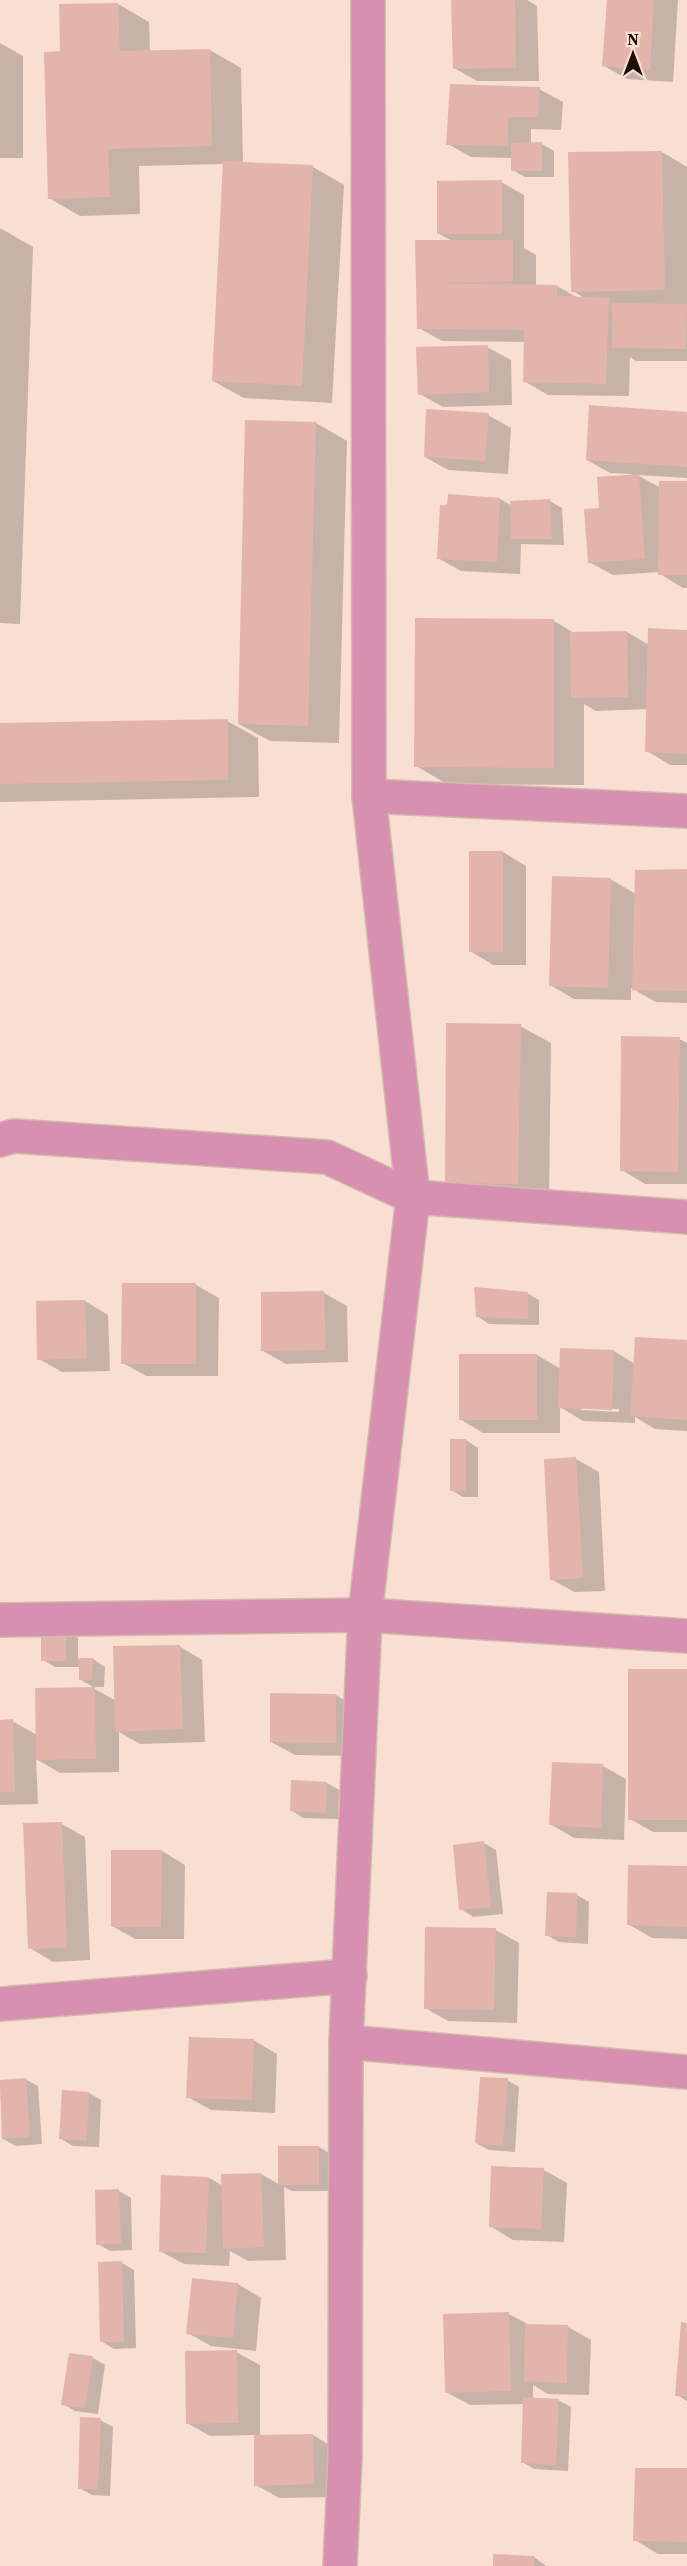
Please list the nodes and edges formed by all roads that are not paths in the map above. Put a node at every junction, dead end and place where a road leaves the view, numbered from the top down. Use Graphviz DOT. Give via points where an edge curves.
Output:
graph roads {
  1 [pos="368,0"];
  2 [pos="369,796"];
  3 [pos="687,811"];
  4 [pos="0,1140"];
  5 [pos="413,1197"];
  6 [pos="687,1217"];
  7 [pos="365,1615"];
  8 [pos="0,1620"];
  9 [pos="687,1636"];
  10 [pos="350,1976"];
  11 [pos="0,2004"];
  12 [pos="346,2042"];
  13 [pos="687,2072"];
  14 [pos="340,2566"];
  1 -- 2 [label="street"];
  2 -- 3 [label="street"];
  2 -- 5 [label="street"];
  4 -- 5 [label="street" via="14,1136 327,1157"];
  5 -- 6 [label="street"];
  5 -- 7 [label="street"];
  7 -- 8 [label="street"];
  7 -- 9 [label="street"];
  7 -- 10 [label="street"];
  10 -- 11 [label="street"];
  10 -- 12 [label="street"];
  12 -- 13 [label="street"];
  12 -- 14 [label="street" via="345,2458"];
}
